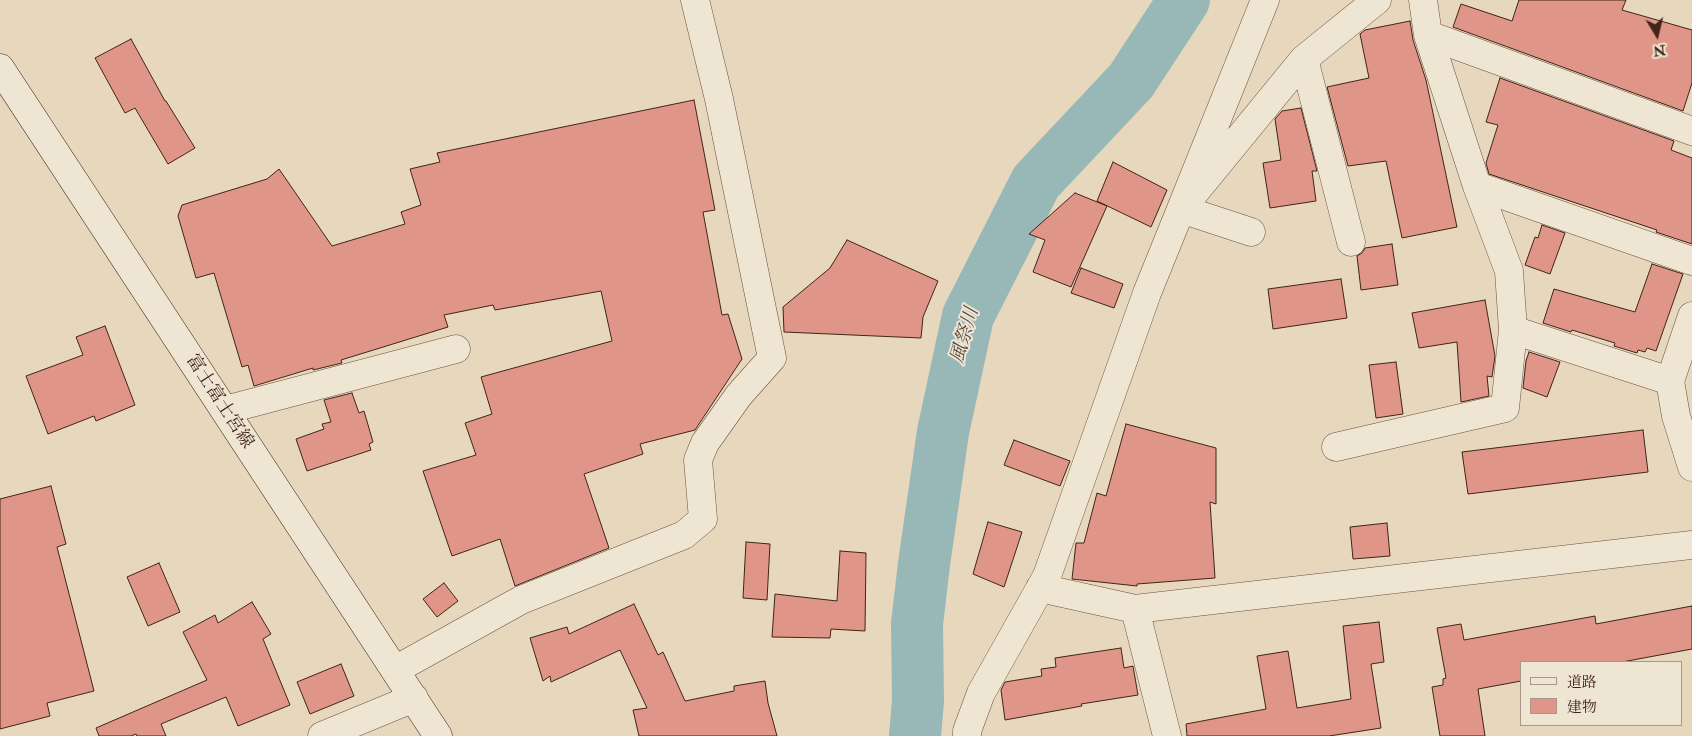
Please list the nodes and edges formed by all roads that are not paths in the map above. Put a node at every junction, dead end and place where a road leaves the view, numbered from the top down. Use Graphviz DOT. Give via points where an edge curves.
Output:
graph roads {
  1 [pos="695,0"];
  2 [pos="1265,0"];
  3 [pos="1377,0"];
  4 [pos="1423,0"];
  5 [pos="1428,35"];
  6 [pos="1304,59"];
  7 [pos="0,68"];
  8 [pos="1692,131"];
  9 [pos="1477,186"];
  10 [pos="1181,208"];
  11 [pos="1251,232"];
  12 [pos="1351,242"];
  13 [pos="1692,261"];
  14 [pos="1692,316"];
  15 [pos="1513,330"];
  16 [pos="456,349"];
  17 [pos="1670,381"];
  18 [pos="225,410"];
  19 [pos="1336,447"];
  20 [pos="1692,467"];
  21 [pos="1692,545"];
  22 [pos="1040,588"];
  23 [pos="1136,608"];
  24 [pos="395,670"];
  25 [pos="414,698"];
  26 [pos="322,736"];
  27 [pos="438,736"];
  28 [pos="967,736"];
  29 [pos="1167,736"];
  1 -- 24 [label="street" via="719,99 772,358 739,395 705,443 698,460 703,519 684,535 521,600"];
  2 -- 10 [label="street"];
  3 -- 6 [label="street"];
  4 -- 5 [label="street"];
  5 -- 8 [label="street"];
  5 -- 9 [label="street"];
  6 -- 10 [label="street"];
  6 -- 12 [label="street"];
  7 -- 18 [label="street, 富士富士宮線"];
  9 -- 13 [label="street"];
  9 -- 15 [label="street" via="1509,271"];
  10 -- 11 [label="street"];
  10 -- 22 [label="street" via="1146,293 1047,576"];
  14 -- 17 [label="street"];
  15 -- 17 [label="street"];
  15 -- 19 [label="street" via="1505,408"];
  16 -- 18 [label="street"];
  17 -- 20 [label="street" via="1676,416"];
  18 -- 24 [label="street, 富士富士宮線"];
  21 -- 23 [label="street"];
  22 -- 23 [label="street"];
  22 -- 28 [label="street" via="981,693"];
  23 -- 29 [label="street"];
  24 -- 25 [label="street, 富士富士宮線"];
  25 -- 26 [label="street"];
  25 -- 27 [label="street, 富士富士宮線"];
}
